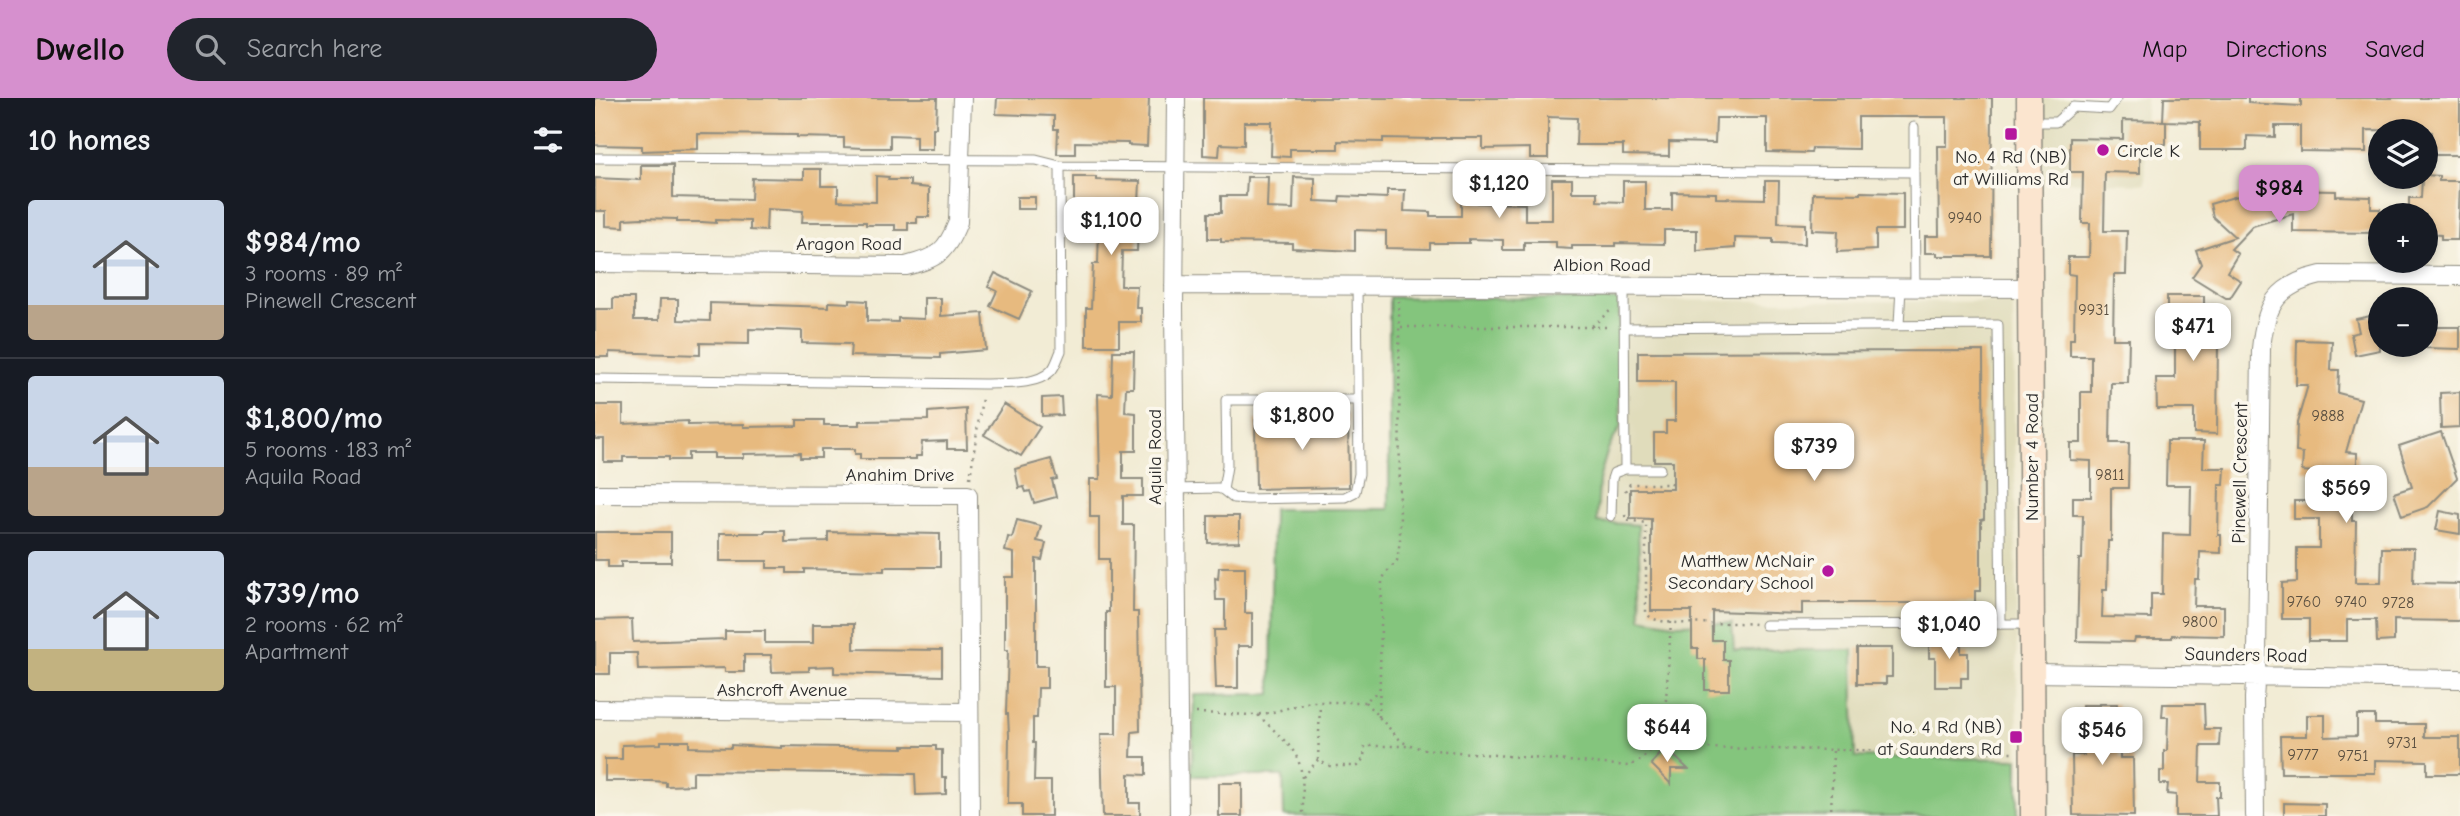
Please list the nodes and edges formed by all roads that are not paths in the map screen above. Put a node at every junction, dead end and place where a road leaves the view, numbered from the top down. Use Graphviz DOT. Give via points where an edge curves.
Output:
graph roads {
  1 [pos="962,98"];
  2 [pos="1176,98"];
  3 [pos="2117,98"];
  4 [pos="2029,110"];
  5 [pos="1914,127"];
  6 [pos="595,158"];
  7 [pos="960,159"];
  8 [pos="1061,166"];
  9 [pos="1174,167"];
  10 [pos="1914,172"];
  11 [pos="595,263"];
  12 [pos="2460,276"];
  13 [pos="1357,284"];
  14 [pos="1174,285"];
  15 [pos="1625,285"];
  16 [pos="1908,286"];
  17 [pos="2031,288"];
  18 [pos="1899,326"];
  19 [pos="1625,328"];
  20 [pos="595,379"];
  21 [pos="1358,400"];
  22 [pos="1625,469"];
  23 [pos="1660,469"];
  24 [pos="1175,489"];
  25 [pos="1223,489"];
  26 [pos="595,494"];
  27 [pos="1611,516"];
  28 [pos="2001,624"];
  29 [pos="2032,624"];
  30 [pos="1765,625"];
  31 [pos="2032,673"];
  32 [pos="2256,675"];
  33 [pos="2460,679"];
  34 [pos="595,709"];
  35 [pos="969,712"];
  36 [pos="970,816"];
  37 [pos="1178,816"];
  38 [pos="2033,816"];
  39 [pos="2255,816"];
  1 -- 7 [label="street, Aragon Road"];
  2 -- 9 [label="street, Aquila Road"];
  3 -- 4 [label="lane" via="2109,108 2073,107 2056,122"];
  4 -- 17 [label="main road, Number 4 Road"];
  5 -- 10 [label="lane"];
  6 -- 7 [label="lane"];
  7 -- 8 [label="lane" via="1036,160"];
  7 -- 11 [label="street, Aragon Road" via="958,222 942,252 925,261 906,266"];
  8 -- 9 [label="lane"];
  8 -- 20 [label="lane" via="1061,351 1053,370 1043,377 984,384"];
  9 -- 10 [label="lane"];
  9 -- 14 [label="street, Aquila Road"];
  10 -- 16 [label="lane"];
  12 -- 32 [label="street, Pinewell Crescent" via="2321,275 2284,289 2267,313 2261,349"];
  13 -- 14 [label="street, Albion Road"];
  13 -- 15 [label="street, Albion Road"];
  13 -- 21 [label="lane"];
  14 -- 24 [label="street, Aquila Road"];
  15 -- 16 [label="street, Albion Road"];
  15 -- 19 [label="lane"];
  16 -- 17 [label="street, Albion Road"];
  16 -- 18 [label="lane"];
  17 -- 29 [label="main road, Number 4 Road"];
  18 -- 19 [label="lane"];
  18 -- 28 [label="lane" via="1994,324 1999,329"];
  19 -- 22 [label="lane"];
  21 -- 25 [label="lane" via="1226,400"];
  21 -- 25 [label="lane" via="1359,482 1351,495 1248,499 1233,498"];
  22 -- 23 [label="lane"];
  22 -- 27 [label="lane" via="1614,473 1612,479"];
  24 -- 25 [label="lane"];
  24 -- 37 [label="street, Aquila Road"];
  26 -- 35 [label="street, Anahim Drive" via="968,495"];
  28 -- 29 [label="lane"];
  28 -- 30 [label="lane"];
  29 -- 31 [label="main road, Number 4 Road"];
  31 -- 32 [label="street, Saunders Road"];
  31 -- 38 [label="main road, Number 4 Road"];
  32 -- 33 [label="street, Saunders Road"];
  32 -- 39 [label="street, Pinewell Crescent"];
  34 -- 35 [label="street, Ashcroft Avenue"];
  35 -- 36 [label="street, Anahim Drive"];
}
